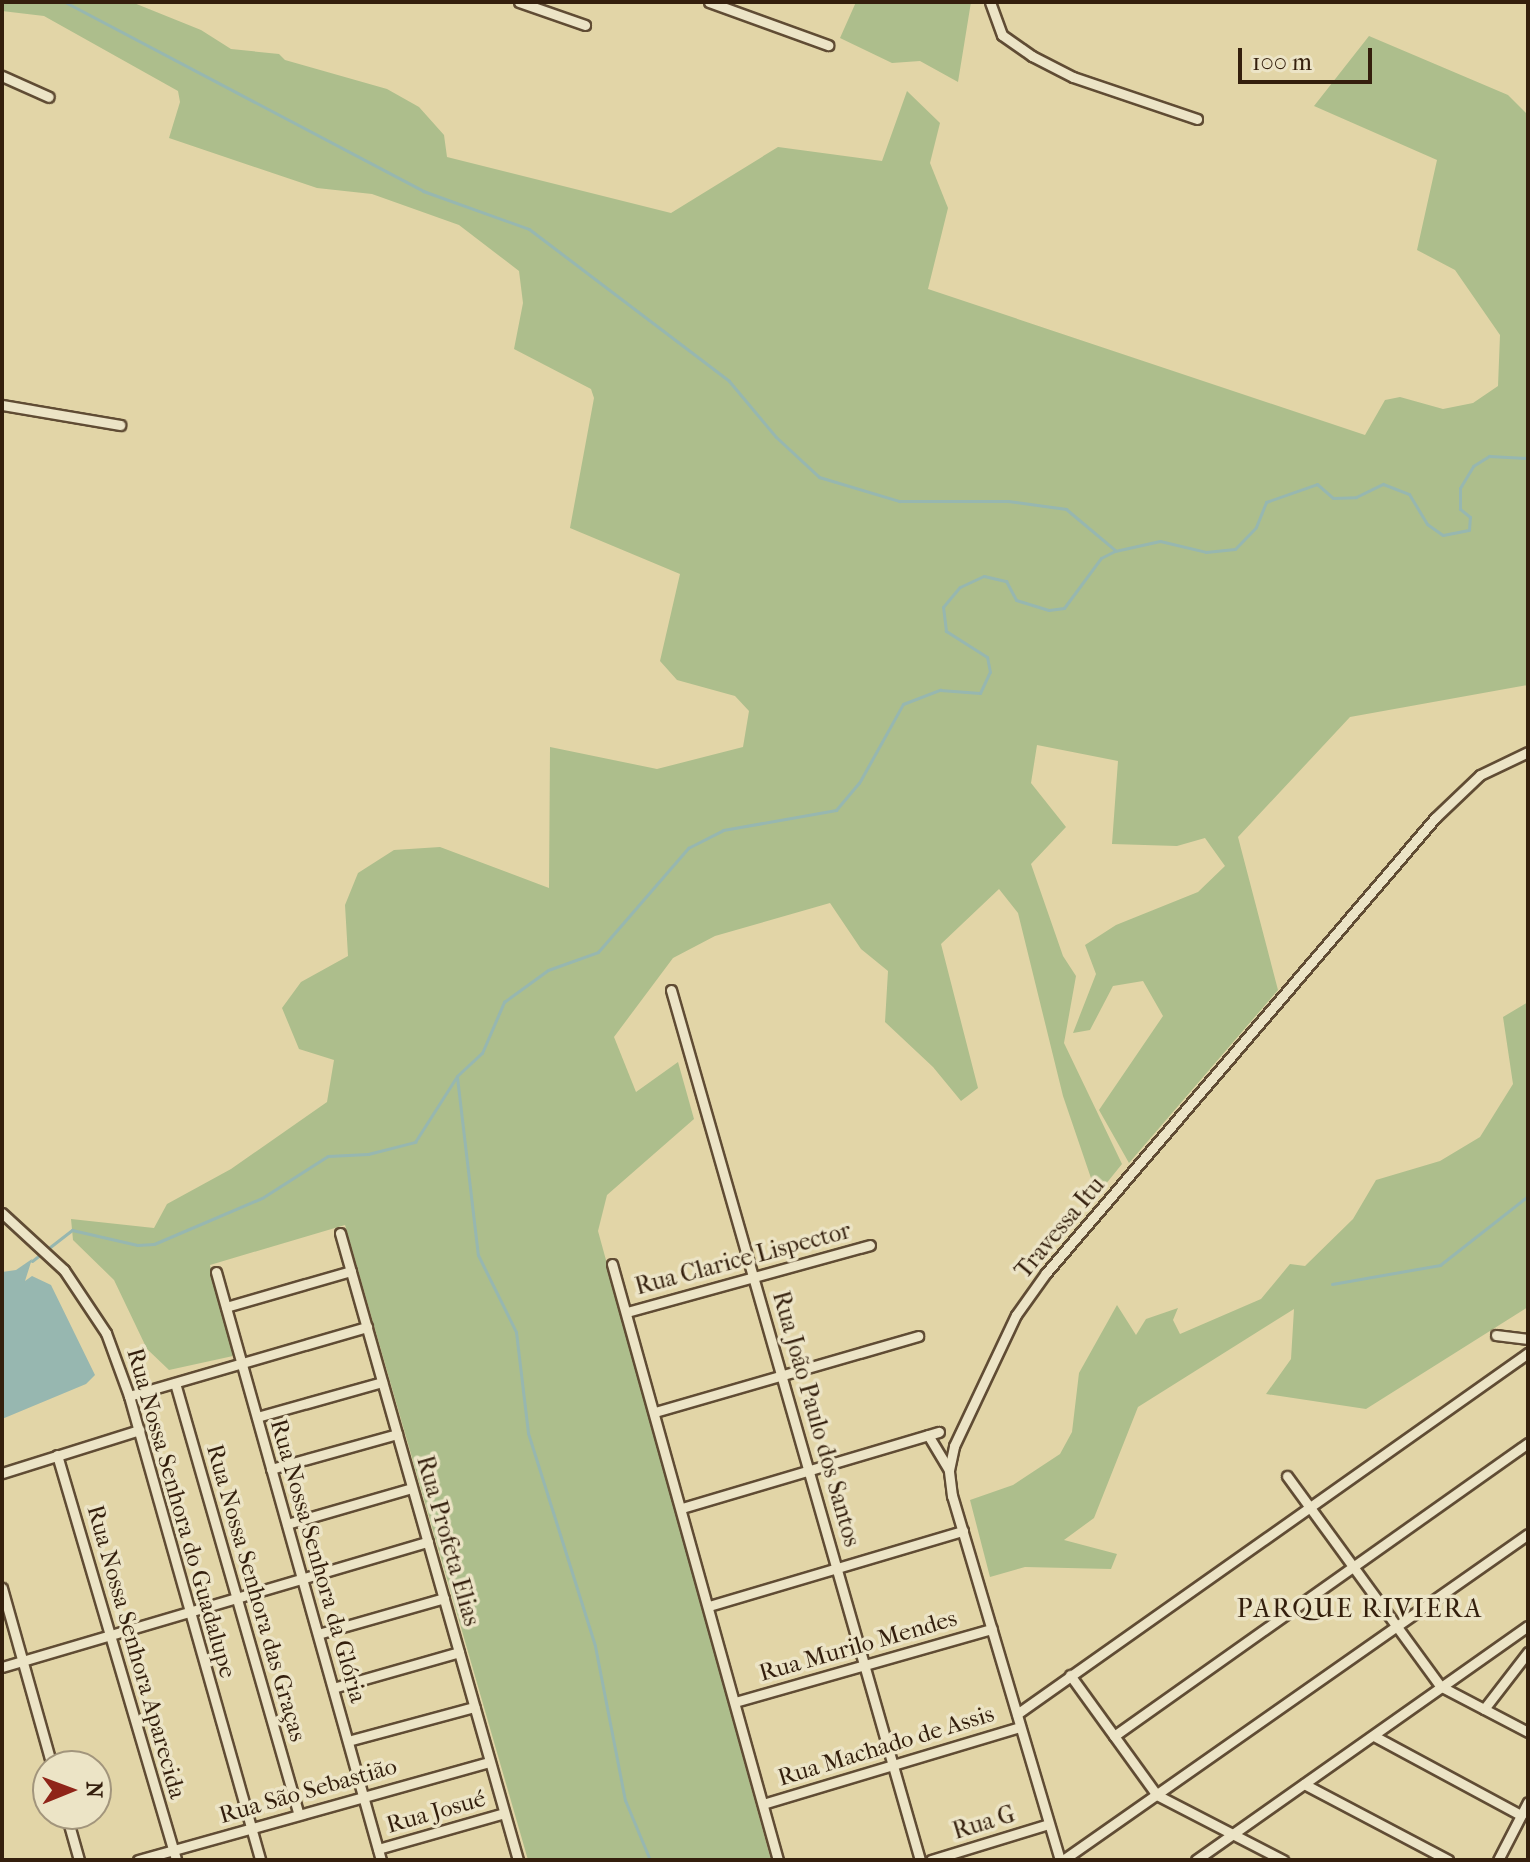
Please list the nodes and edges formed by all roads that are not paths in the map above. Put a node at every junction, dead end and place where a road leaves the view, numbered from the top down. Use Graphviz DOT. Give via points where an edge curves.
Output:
graph roads {
  1 [pos="519,2"];
  2 [pos="709,2"];
  3 [pos="990,2"];
  4 [pos="585,25"];
  5 [pos="828,45"];
  6 [pos="2,76"];
  7 [pos="49,97"];
  8 [pos="1197,119"];
  9 [pos="2,405"];
  10 [pos="120,425"];
  11 [pos="1528,752"];
  12 [pos="671,990"];
  13 [pos="2,1213"];
  14 [pos="340,1233"];
  15 [pos="870,1245"];
  16 [pos="612,1264"];
  17 [pos="351,1271"];
  18 [pos="216,1272"];
  19 [pos="755,1275"];
  20 [pos="226,1307"];
  21 [pos="627,1312"];
  22 [pos="367,1327"];
  23 [pos="1496,1335"];
  24 [pos="918,1336"];
  25 [pos="1528,1339"];
  26 [pos="1528,1353"];
  27 [pos="242,1363"];
  28 [pos="784,1374"];
  29 [pos="382,1382"];
  30 [pos="175,1383"];
  31 [pos="129,1396"];
  32 [pos="655,1412"];
  33 [pos="257,1417"];
  34 [pos="139,1430"];
  35 [pos="939,1432"];
  36 [pos="397,1434"];
  37 [pos="928,1435"];
  38 [pos="1528,1443"];
  39 [pos="57,1455"];
  40 [pos="271,1469"];
  41 [pos="810,1469"];
  42 [pos="949,1470"];
  43 [pos="2,1473"];
  44 [pos="1287,1476"];
  45 [pos="412,1488"];
  46 [pos="1309,1507"];
  47 [pos="682,1508"];
  48 [pos="287,1524"];
  49 [pos="963,1531"];
  50 [pos="1528,1534"];
  51 [pos="428,1542"];
  52 [pos="838,1567"];
  53 [pos="1353,1567"];
  54 [pos="302,1579"];
  55 [pos="2,1588"];
  56 [pos="444,1598"];
  57 [pos="236,1599"];
  58 [pos="709,1606"];
  59 [pos="190,1612"];
  60 [pos="1396,1626"];
  61 [pos="1528,1626"];
  62 [pos="992,1629"];
  63 [pos="318,1634"];
  64 [pos="112,1635"];
  65 [pos="459,1652"];
  66 [pos="1528,1652"];
  67 [pos="23,1661"];
  68 [pos="865,1665"];
  69 [pos="2,1667"];
  70 [pos="1070,1675"];
  71 [pos="1440,1686"];
  72 [pos="333,1688"];
  73 [pos="735,1702"];
  74 [pos="474,1707"];
  75 [pos="1484,1709"];
  76 [pos="1017,1714"];
  77 [pos="1020,1727"];
  78 [pos="1528,1732"];
  79 [pos="1114,1736"];
  80 [pos="1374,1736"];
  81 [pos="348,1741"];
  82 [pos="48,1750"];
  83 [pos="490,1762"];
  84 [pos="893,1764"];
  85 [pos="1304,1784"];
  86 [pos="363,1795"];
  87 [pos="1157,1795"];
  88 [pos="1528,1802"];
  89 [pos="763,1804"];
  90 [pos="298,1813"];
  91 [pos="504,1813"];
  92 [pos="1521,1815"];
  93 [pos="1049,1824"];
  94 [pos="251,1829"];
  95 [pos="71,1830"];
  96 [pos="1232,1834"];
  97 [pos="378,1849"];
  98 [pos="174,1855"];
  99 [pos="79,1860"];
  100 [pos="138,1860"];
  101 [pos="260,1860"];
  102 [pos="381,1860"];
  103 [pos="518,1860"];
  104 [pos="778,1860"];
  105 [pos="920,1860"];
  106 [pos="931,1860"];
  107 [pos="1061,1860"];
  108 [pos="1196,1860"];
  109 [pos="1283,1860"];
  110 [pos="1448,1860"];
  111 [pos="1498,1860"];
  1 -- 4 [label="street"];
  2 -- 5 [label="street"];
  3 -- 8 [label="street" via="1002,35 1032,56 1073,77"];
  6 -- 7 [label="street"];
  9 -- 10 [label="street"];
  11 -- 42 [label="street, Travessa Itu" via="1480,775 1435,818 1039,1282 999,1349"];
  12 -- 19 [label="street, Rua João Paulo dos Santos"];
  13 -- 31 [label="street, Rua Nossa Senhora do Guadalupe" via="46,1250 97,1316"];
  14 -- 17 [label="street, Rua Profeta Elias"];
  15 -- 19 [label="street, Rua Clarice Lispector"];
  16 -- 21 [label="street"];
  17 -- 20 [label="street"];
  17 -- 22 [label="street, Rua Profeta Elias"];
  18 -- 20 [label="street, Rua Nossa Senhora da Glória"];
  19 -- 21 [label="street, Rua Clarice Lispector"];
  19 -- 28 [label="street, Rua João Paulo dos Santos"];
  20 -- 27 [label="street, Rua Nossa Senhora da Glória"];
  21 -- 32 [label="street"];
  22 -- 27 [label="street"];
  22 -- 29 [label="street, Rua Profeta Elias"];
  23 -- 25 [label="street"];
  24 -- 28 [label="street"];
  26 -- 46 [label="street"];
  27 -- 30 [label="street"];
  27 -- 33 [label="street, Rua Nossa Senhora da Glória"];
  28 -- 32 [label="street"];
  28 -- 41 [label="street, Rua João Paulo dos Santos"];
  29 -- 33 [label="street"];
  29 -- 36 [label="street, Rua Profeta Elias"];
  30 -- 31 [label="street"];
  30 -- 57 [label="street, Rua Nossa Senhora das Graças"];
  31 -- 34 [label="street, Rua Nossa Senhora do Guadalupe"];
  32 -- 47 [label="street"];
  33 -- 40 [label="street, Rua Nossa Senhora da Glória"];
  34 -- 39 [label="street"];
  34 -- 59 [label="street, Rua Nossa Senhora do Guadalupe"];
  35 -- 37 [label="street"];
  36 -- 40 [label="street"];
  36 -- 45 [label="street, Rua Profeta Elias"];
  37 -- 41 [label="street"];
  37 -- 42 [label="street"];
  38 -- 53 [label="street"];
  39 -- 43 [label="street"];
  39 -- 64 [label="street, Rua Nossa Senhora Aparecida"];
  40 -- 48 [label="street, Rua Nossa Senhora da Glória"];
  41 -- 47 [label="street"];
  41 -- 52 [label="street, Rua João Paulo dos Santos"];
  42 -- 49 [label="street"];
  44 -- 46 [label="street"];
  45 -- 48 [label="street"];
  45 -- 51 [label="street, Rua Profeta Elias"];
  46 -- 53 [label="street"];
  46 -- 70 [label="street"];
  47 -- 58 [label="street"];
  48 -- 54 [label="street, Rua Nossa Senhora da Glória"];
  49 -- 52 [label="street"];
  49 -- 62 [label="street"];
  50 -- 60 [label="street"];
  51 -- 54 [label="street"];
  51 -- 56 [label="street, Rua Profeta Elias"];
  52 -- 58 [label="street"];
  52 -- 68 [label="street, Rua João Paulo dos Santos"];
  53 -- 60 [label="street"];
  53 -- 79 [label="street"];
  54 -- 57 [label="street"];
  54 -- 63 [label="street, Rua Nossa Senhora da Glória"];
  55 -- 67 [label="street"];
  56 -- 63 [label="street"];
  56 -- 65 [label="street, Rua Profeta Elias"];
  57 -- 59 [label="street"];
  57 -- 90 [label="street, Rua Nossa Senhora das Graças"];
  58 -- 73 [label="street"];
  59 -- 64 [label="street"];
  59 -- 94 [label="street, Rua Nossa Senhora do Guadalupe"];
  60 -- 71 [label="street"];
  60 -- 87 [label="street"];
  61 -- 71 [label="street"];
  62 -- 68 [label="street, Rua Murilo Mendes"];
  62 -- 76 [label="street"];
  63 -- 72 [label="street, Rua Nossa Senhora da Glória"];
  64 -- 67 [label="street"];
  64 -- 98 [label="street, Rua Nossa Senhora Aparecida"];
  65 -- 72 [label="street"];
  65 -- 74 [label="street, Rua Profeta Elias"];
  66 -- 75 [label="street"];
  67 -- 69 [label="street"];
  67 -- 82 [label="street"];
  68 -- 73 [label="street, Rua Murilo Mendes"];
  68 -- 84 [label="street, Rua João Paulo dos Santos"];
  70 -- 76 [label="street"];
  70 -- 79 [label="street"];
  71 -- 75 [label="street"];
  71 -- 80 [label="street"];
  72 -- 81 [label="street, Rua Nossa Senhora da Glória"];
  73 -- 89 [label="street"];
  74 -- 81 [label="street"];
  74 -- 83 [label="street, Rua Profeta Elias"];
  75 -- 78 [label="street"];
  76 -- 77 [label="street"];
  77 -- 84 [label="street, Rua Machado de Assis"];
  77 -- 93 [label="street"];
  79 -- 87 [label="street"];
  80 -- 85 [label="street"];
  80 -- 92 [label="street"];
  81 -- 86 [label="street, Rua Nossa Senhora da Glória"];
  83 -- 86 [label="street, Rua São Sebastião"];
  83 -- 91 [label="street, Rua Profeta Elias"];
  84 -- 89 [label="street, Rua Machado de Assis"];
  84 -- 105 [label="street, Rua João Paulo dos Santos"];
  85 -- 96 [label="street"];
  85 -- 110 [label="street"];
  86 -- 90 [label="street, Rua São Sebastião"];
  86 -- 97 [label="street, Rua Nossa Senhora da Glória"];
  87 -- 96 [label="street"];
  87 -- 107 [label="street"];
  88 -- 92 [label="street"];
  89 -- 104 [label="street"];
  90 -- 94 [label="street, Rua São Sebastião"];
  91 -- 97 [label="street, Rua Josué"];
  91 -- 103 [label="street, Rua Profeta Elias"];
  92 -- 111 [label="street"];
  93 -- 106 [label="street, Rua G"];
  93 -- 107 [label="street"];
  94 -- 98 [label="street, Rua São Sebastião"];
  94 -- 101 [label="street, Rua Nossa Senhora do Guadalupe"];
  95 -- 99 [label="street"];
  96 -- 108 [label="street"];
  96 -- 109 [label="street"];
  97 -- 102 [label="street, Rua Nossa Senhora da Glória"];
  98 -- 100 [label="street, Rua São Sebastião"];
}
